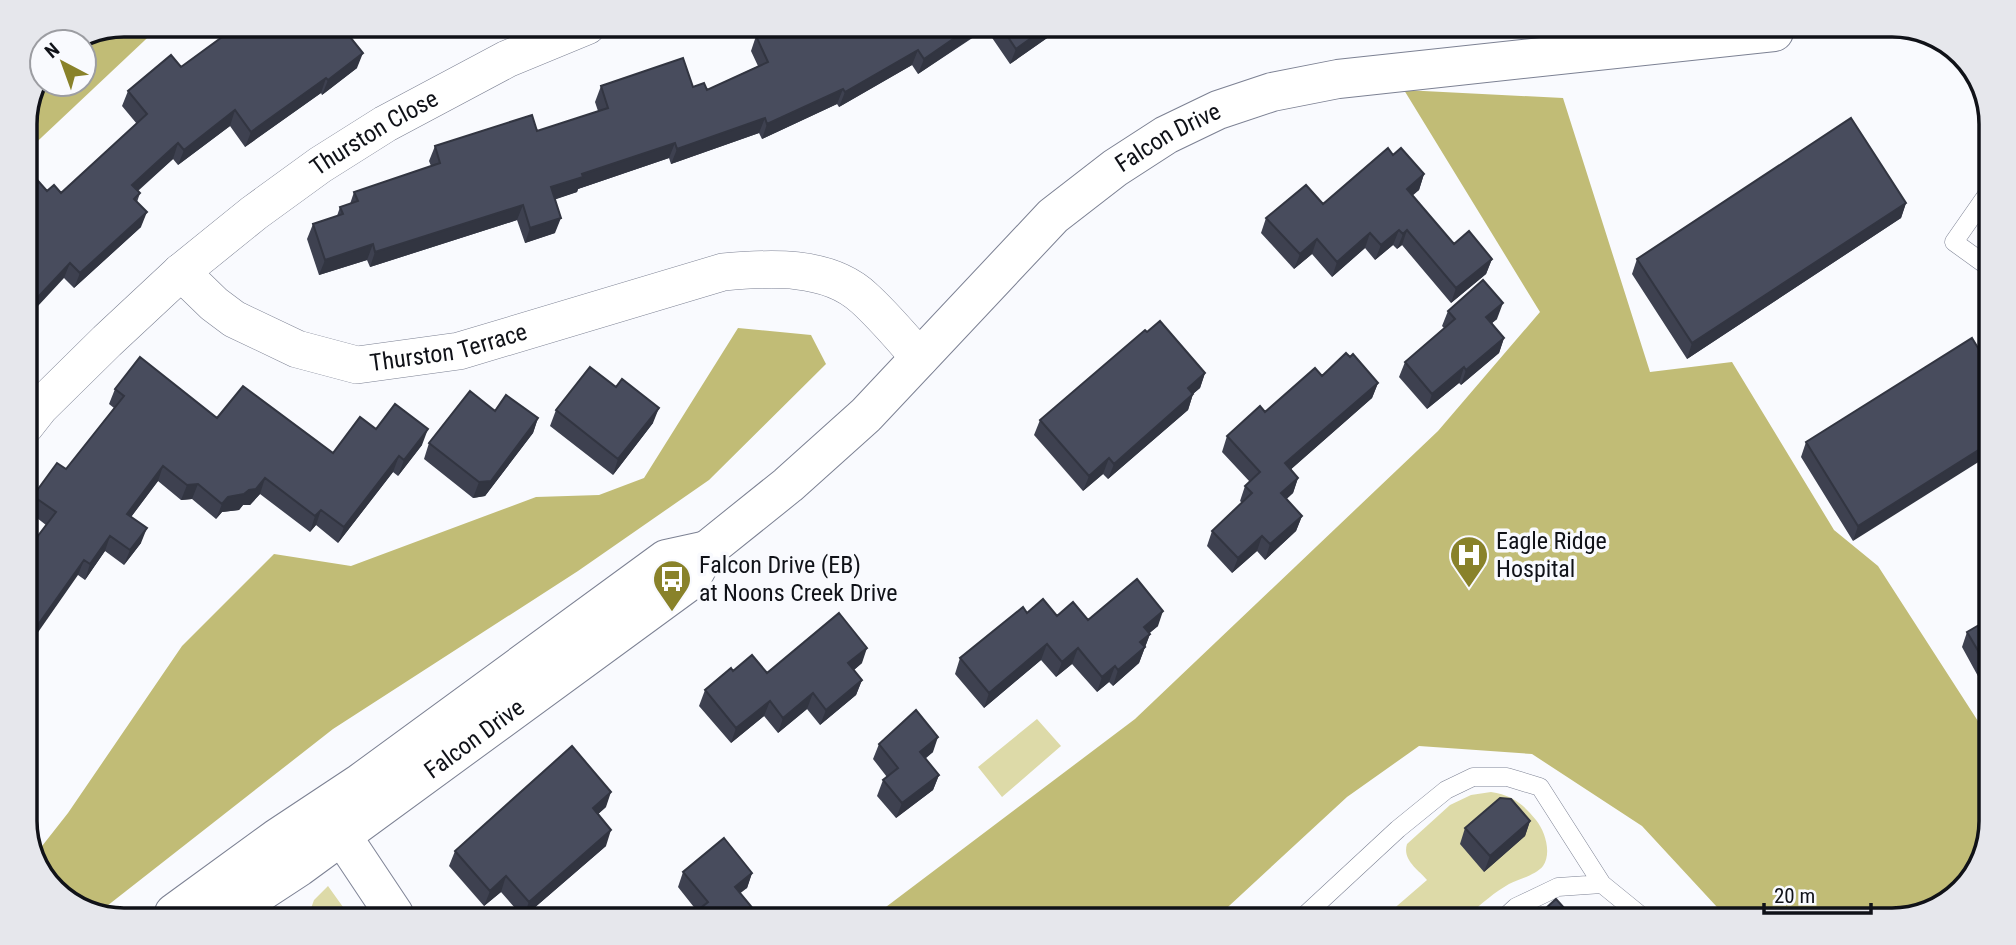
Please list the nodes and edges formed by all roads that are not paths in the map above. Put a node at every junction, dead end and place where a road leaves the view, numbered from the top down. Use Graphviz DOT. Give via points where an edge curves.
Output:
graph roads {
  1 [pos="560,37"];
  2 [pos="1728,37"];
  3 [pos="1979,206"];
  4 [pos="1979,260"];
  5 [pos="181,272"];
  6 [pos="920,358"];
  7 [pos="37,411"];
  8 [pos="332,822"];
  9 [pos="1602,884"];
  10 [pos="181,908"];
  11 [pos="235,908"];
  12 [pos="390,908"];
  13 [pos="1313,908"];
  14 [pos="1516,908"];
  15 [pos="1631,908"];
  1 -- 5 [label="street, Thurston Close" via="507,59 385,124 320,165"];
  2 -- 6 [label="street, Falcon Drive" via="1338,79 1272,92 1218,110 1166,135 1053,216"];
  3 -- 4 [label="lane" via="1954,242"];
  5 -- 6 [label="street, Thurston Terrace" via="234,319 297,349 358,365 459,351 723,272 797,270 835,280 863,296"];
  5 -- 7 [label="street"];
  6 -- 8 [label="street, Falcon Drive" via="866,415 707,550 666,559"];
  8 -- 10 [label="street" via="277,838"];
  8 -- 11 [label="street, Falcon Drive"];
  8 -- 12 [label="street"];
  9 -- 13 [label="lane" via="1540,787 1507,776 1473,777 1446,790 1407,821"];
  9 -- 14 [label="lane" via="1558,887"];
  9 -- 15 [label="lane"];
}
